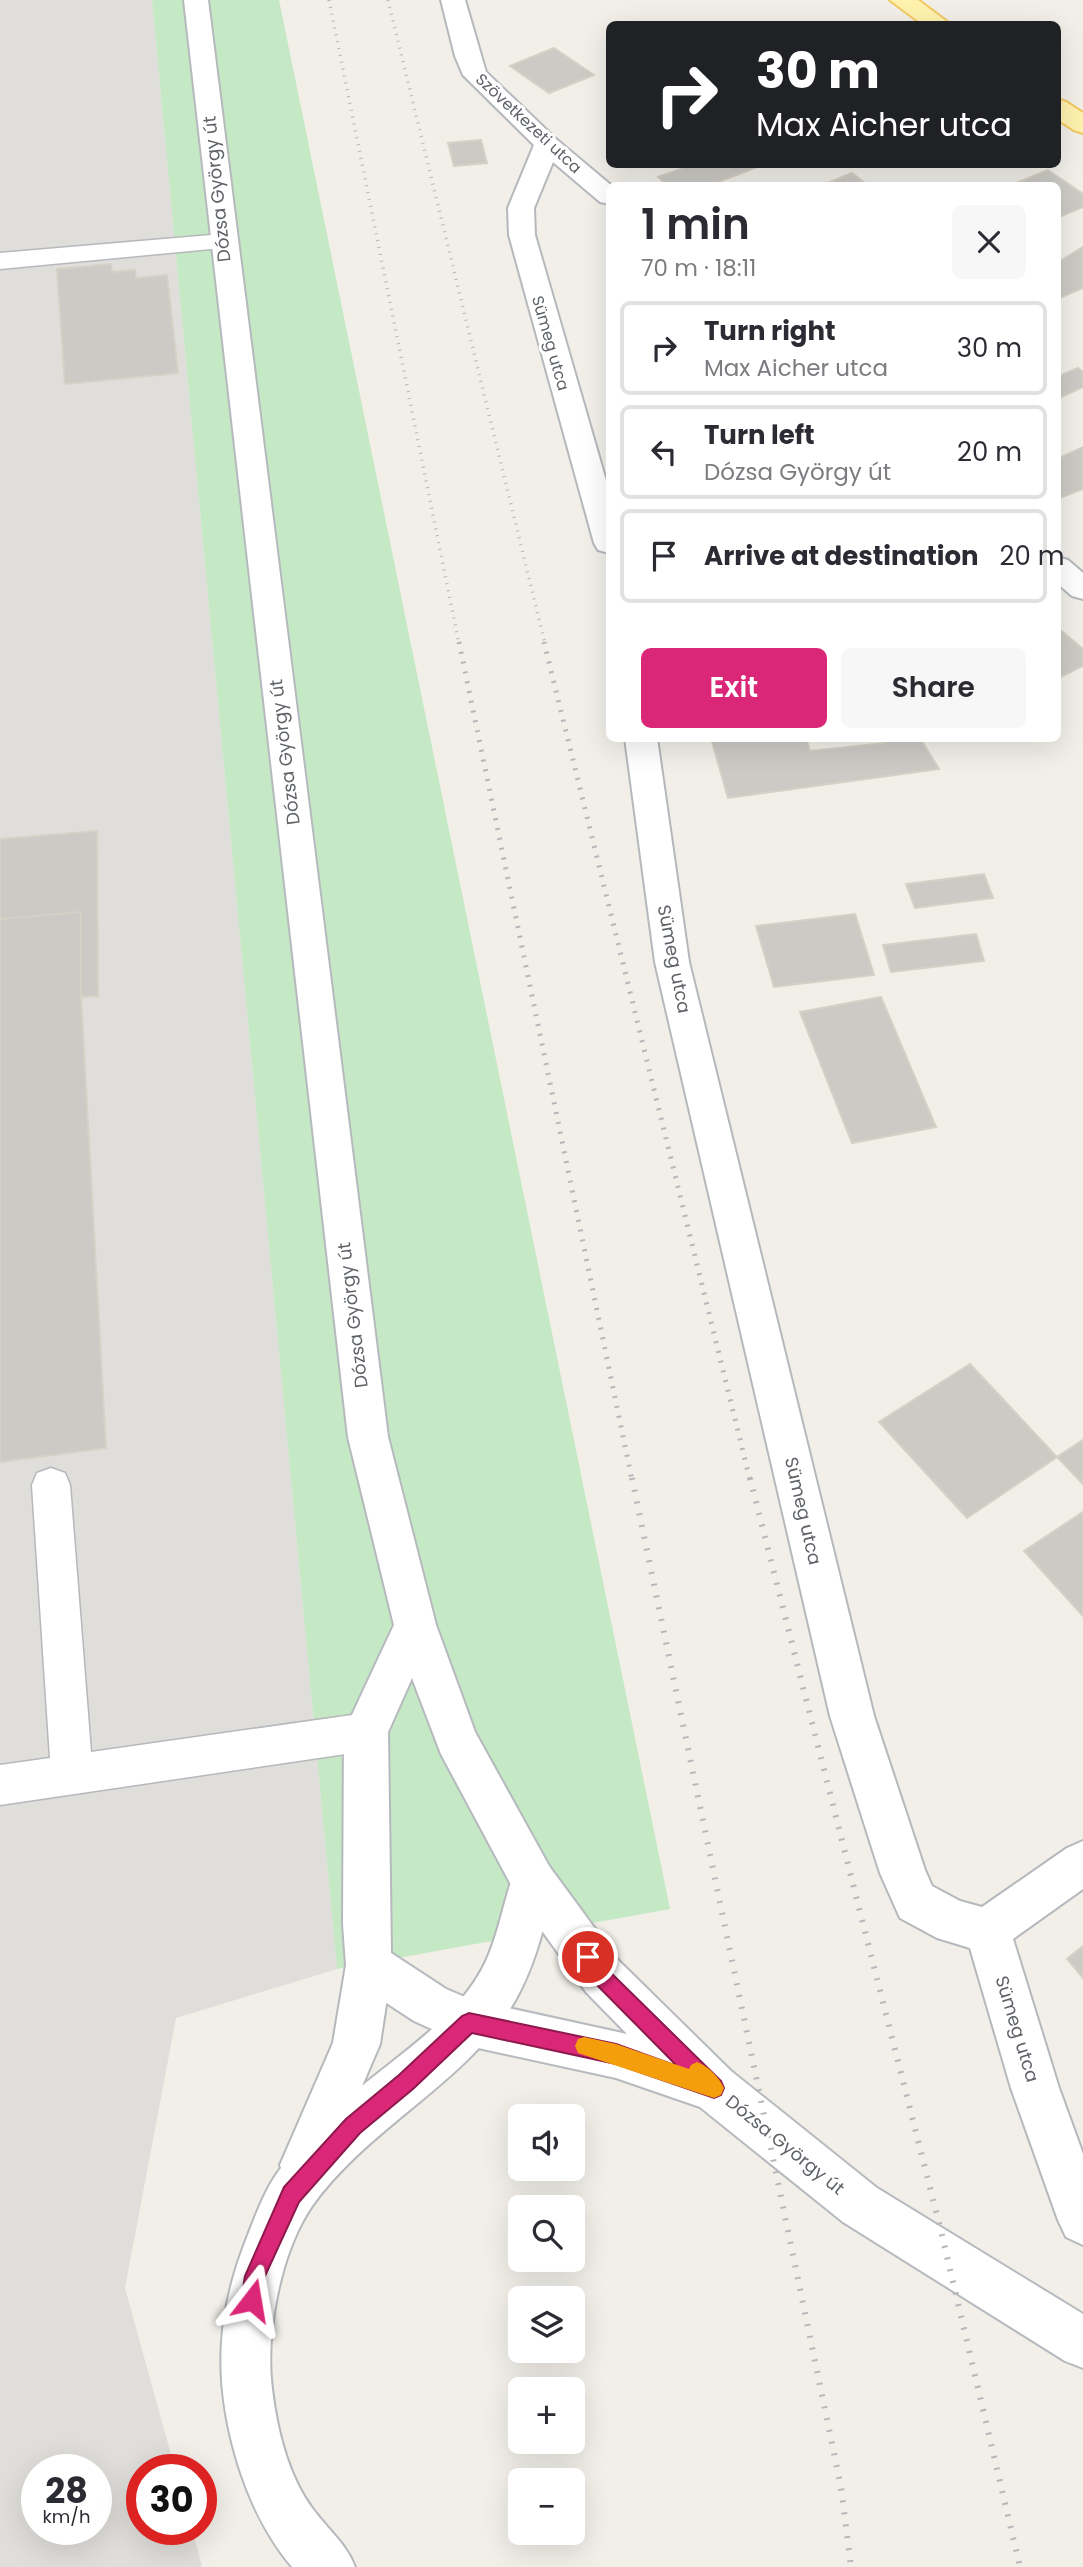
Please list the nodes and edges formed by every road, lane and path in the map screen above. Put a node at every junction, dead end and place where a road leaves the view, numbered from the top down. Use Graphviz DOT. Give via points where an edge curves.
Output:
graph roads {
  1 [pos="196,0"];
  2 [pos="453,0"];
  3 [pos="902,0"];
  4 [pos="933,21"];
  5 [pos="1061,110"];
  6 [pos="1083,125"];
  7 [pos="547,144"];
  8 [pos="606,193"];
  9 [pos="223,242"];
  10 [pos="0,261"];
  11 [pos="606,532"];
  12 [pos="1061,571"];
  13 [pos="1083,589"];
  14 [pos="642,742"];
  15 [pos="51,1485"];
  16 [pos="415,1625"];
  17 [pos="366,1731"];
  18 [pos="72,1775"];
  19 [pos="0,1785"];
  20 [pos="1083,1863"];
  21 [pos="533,1881"];
  22 [pos="987,1930"];
  23 [pos="369,1965"];
  24 [pos="469,2023"];
  25 [pos="714,2088"];
  26 [pos="291,2194"];
  27 [pos="1083,2220"];
  28 [pos="1083,2343"];
  29 [pos="330,2567"];
  1 -- 9 [label="main road, Dózsa György út"];
  2 -- 7 [label="main road, Szövetkezeti utca" via="475,75"];
  3 -- 4 [label="main road"];
  5 -- 6 [label="main road"];
  7 -- 8 [label="main road, Szövetkezeti utca"];
  7 -- 11 [label="main road, Sümeg utca" via="521,208 522,235"];
  9 -- 10 [label="lane"];
  9 -- 16 [label="main road, Dózsa György út" via="368,1437"];
  12 -- 13 [label="main road"];
  14 -- 22 [label="main road, Sümeg utca" via="672,962 852,1716 916,1902 953,1922"];
  15 -- 18 [label="lane"];
  16 -- 17 [label="main road"];
  16 -- 21 [label="main road, Dózsa György út" via="456,1740"];
  17 -- 18 [label="lane"];
  17 -- 23 [label="main road"];
  18 -- 19 [label="lane"];
  20 -- 22 [label="main road"];
  21 -- 24 [label="main road" via="512,1958 492,1995"];
  21 -- 25 [label="main road, Dózsa György út" via="602,1976"];
  22 -- 27 [label="main road, Sümeg utca" via="1035,2088"];
  23 -- 24 [label="main road" via="430,2005"];
  23 -- 26 [label="main road" via="356,2044"];
  24 -- 25 [label="main road" via="616,2054"];
  24 -- 26 [label="main road" via="353,2126"];
  25 -- 28 [label="main road, Dózsa György út" via="860,2205"];
  26 -- 29 [label="main road" via="255,2276 244,2347 250,2422 280,2506 319,2560"];
}
